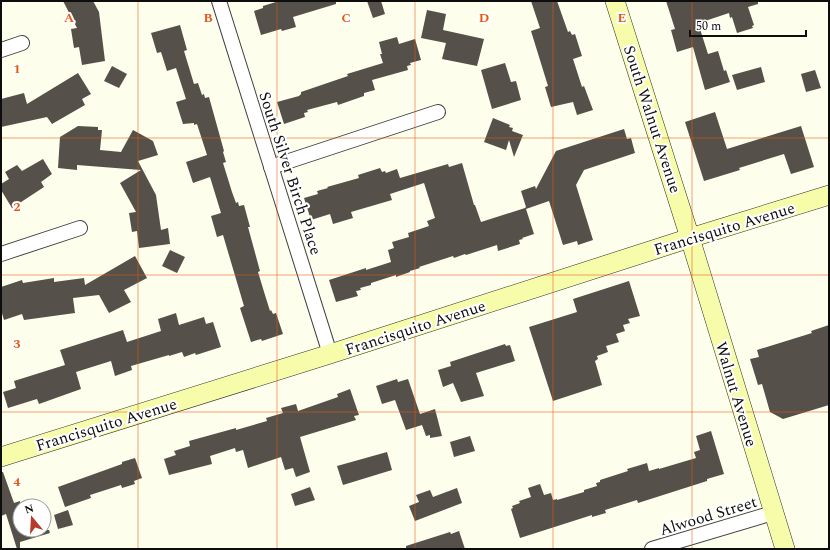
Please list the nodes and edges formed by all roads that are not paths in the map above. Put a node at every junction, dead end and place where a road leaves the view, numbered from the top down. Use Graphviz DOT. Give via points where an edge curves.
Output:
graph roads {
  1 [pos="219,1"];
  2 [pos="615,1"];
  3 [pos="22,44"];
  4 [pos="1,50"];
  5 [pos="438,112"];
  6 [pos="271,167"];
  7 [pos="829,195"];
  8 [pos="80,228"];
  9 [pos="690,238"];
  10 [pos="1,254"];
  11 [pos="330,354"];
  12 [pos="1,457"];
  13 [pos="773,513"];
  14 [pos="652,549"];
  15 [pos="785,549"];
  1 -- 6 [label="street, South Silver Birch Place"];
  2 -- 9 [label="street, South Walnut Avenue"];
  3 -- 4 [label="street"];
  5 -- 6 [label="street"];
  6 -- 11 [label="street, South Silver Birch Place"];
  7 -- 9 [label="street, Francisquito Avenue"];
  8 -- 10 [label="street"];
  9 -- 11 [label="street, Francisquito Avenue"];
  9 -- 13 [label="street, Walnut Avenue"];
  11 -- 12 [label="street, Francisquito Avenue"];
  13 -- 14 [label="street, Alwood Street"];
  13 -- 15 [label="street, Walnut Avenue"];
}
